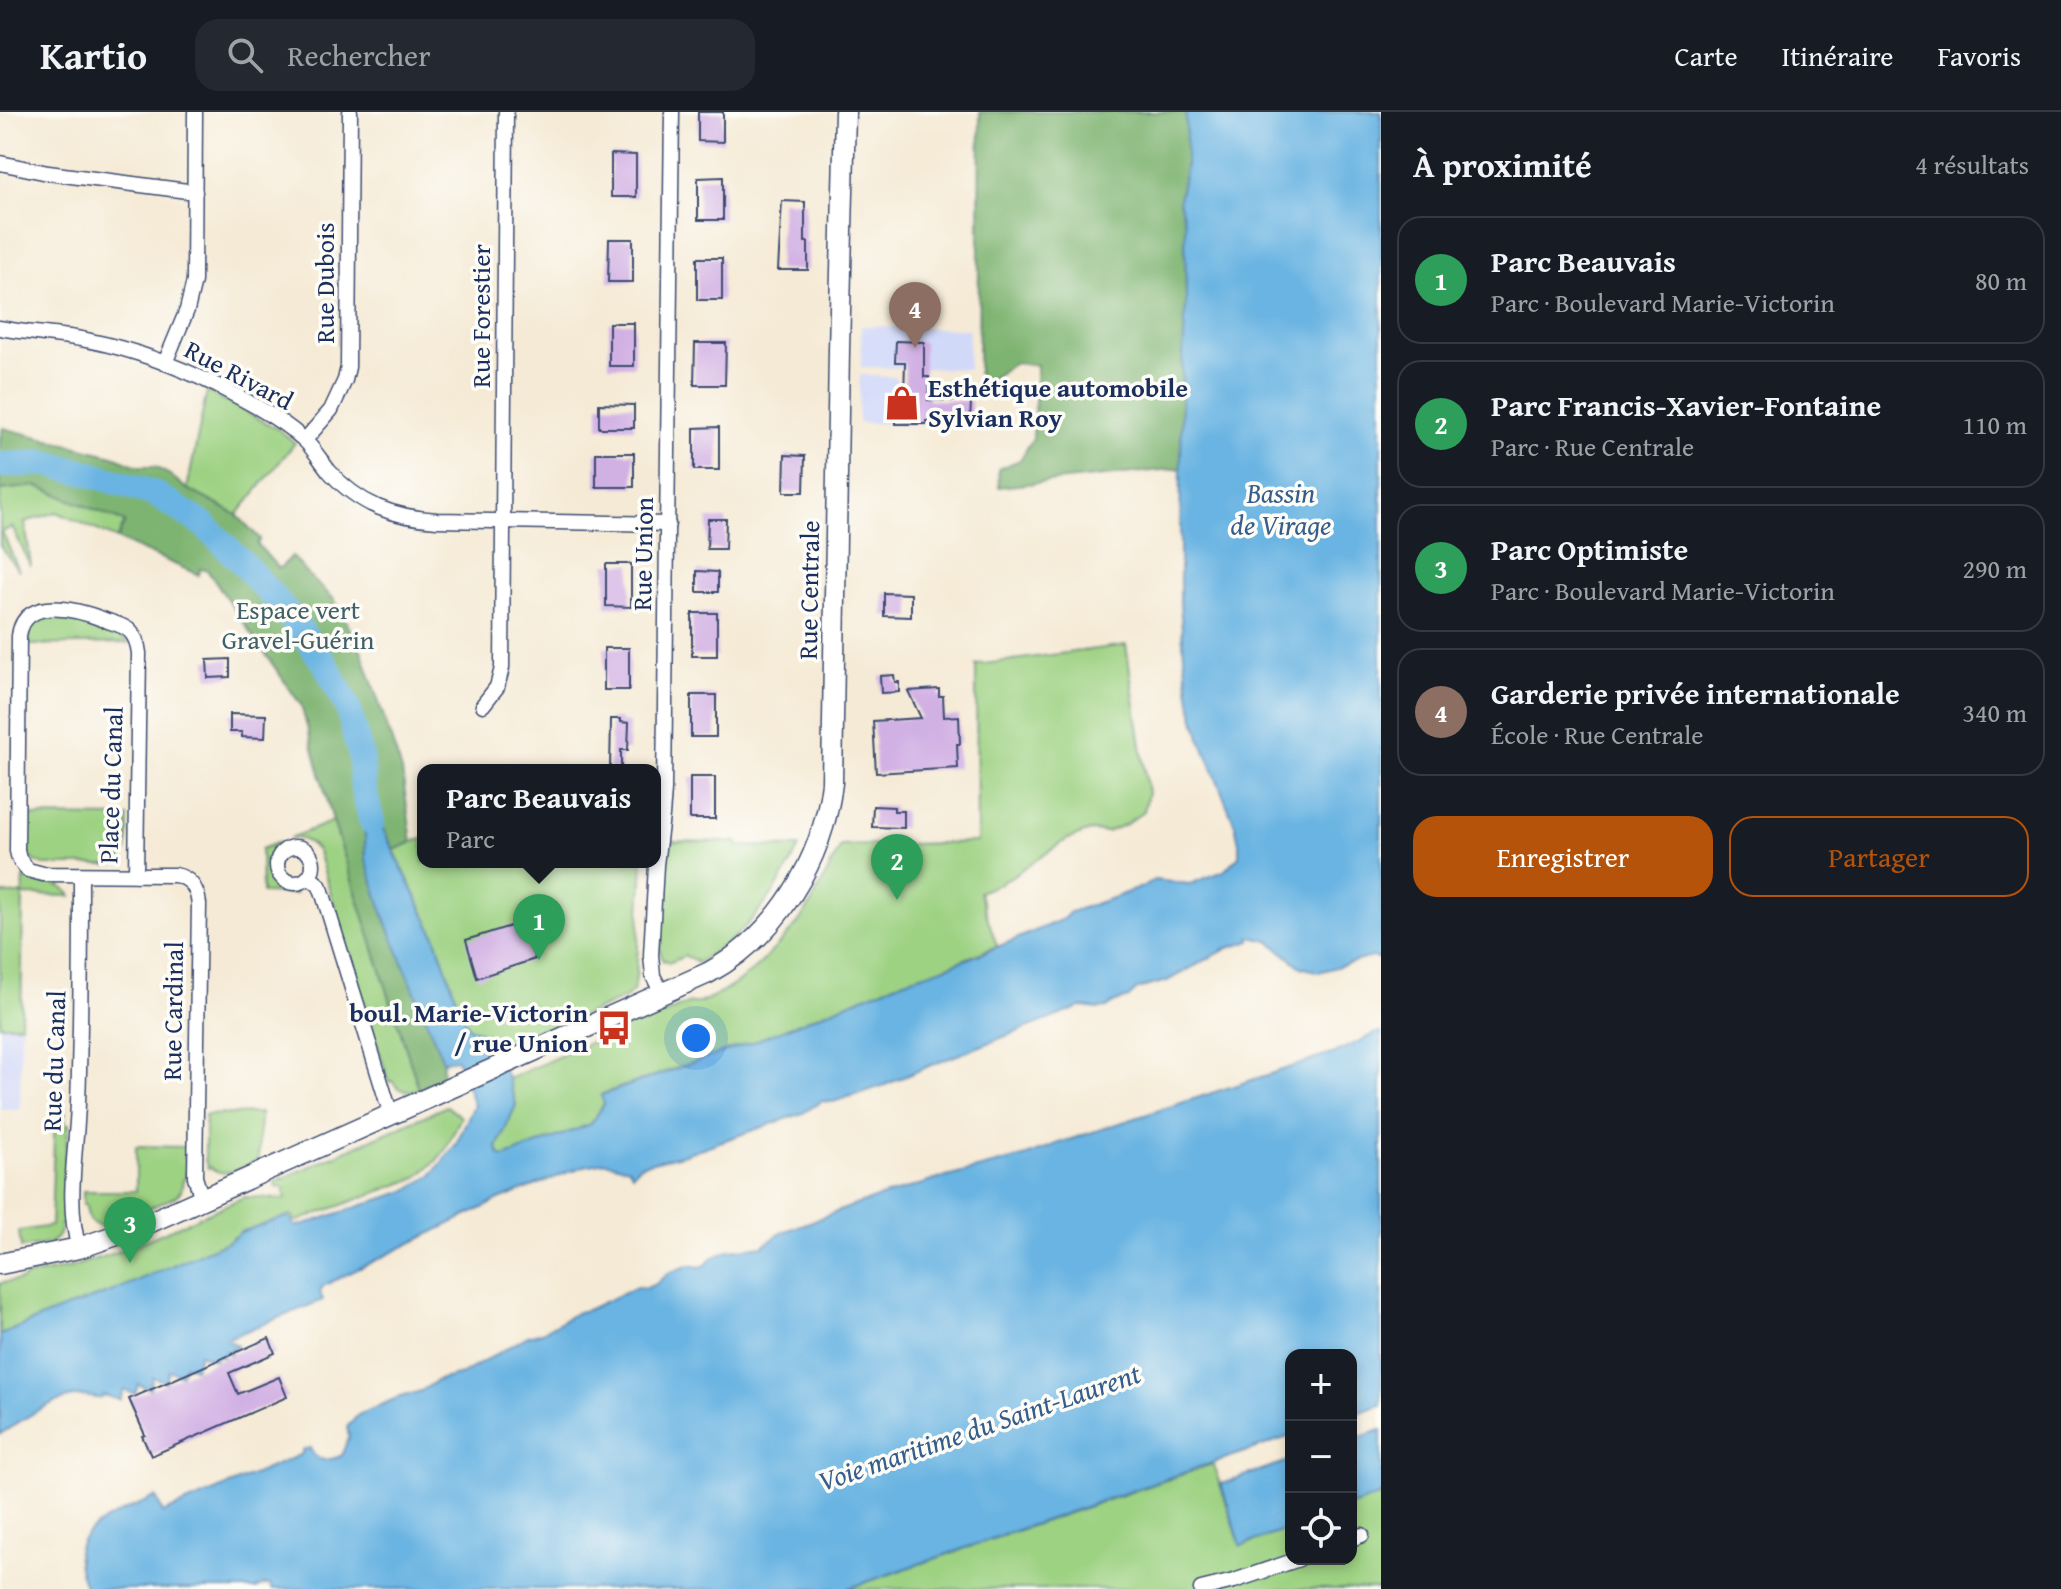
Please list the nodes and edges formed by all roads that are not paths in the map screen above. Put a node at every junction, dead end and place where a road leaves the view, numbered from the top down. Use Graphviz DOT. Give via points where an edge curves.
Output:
graph roads {
  1 [pos="195,112"];
  2 [pos="350,112"];
  3 [pos="506,112"];
  4 [pos="672,112"];
  5 [pos="845,112"];
  6 [pos="0,163"];
  7 [pos="195,192"];
  8 [pos="0,328"];
  9 [pos="165,363"];
  10 [pos="305,440"];
  11 [pos="505,520"];
  12 [pos="668,524"];
  13 [pos="483,705"];
  14 [pos="661,823"];
  15 [pos="656,868"];
  16 [pos="81,875"];
  17 [pos="136,875"];
  18 [pos="309,877"];
  19 [pos="662,993"];
  20 [pos="391,1115"];
  21 [pos="202,1199"];
  22 [pos="79,1248"];
  23 [pos="0,1264"];
  24 [pos="1285,1564"];
  25 [pos="1201,1589"];
  1 -- 7 [label="street"];
  2 -- 10 [label="street, Rue Dubois" via="348,367 331,410"];
  3 -- 11 [label="street, Rue Forestier"];
  4 -- 12 [label="street, Rue Union"];
  5 -- 19 [label="street, Rue Centrale" via="829,799 811,859 768,925 720,966"];
  6 -- 7 [label="street"];
  7 -- 9 [label="street" via="194,281"];
  8 -- 9 [label="street, Rue Rivard" via="93,341"];
  9 -- 10 [label="street, Rue Rivard" via="246,401"];
  10 -- 11 [label="street, Rue Rivard" via="340,483 384,511 427,520"];
  11 -- 12 [label="street, Rue Rivard"];
  11 -- 13 [label="street, Rue Forestier" via="502,668 497,687"];
  12 -- 14 [label="street, Rue Union"];
  15 -- 19 [label="street, Rue Union" via="651,955"];
  16 -- 17 [label="street, Place du Canal"];
  16 -- 17 [label="street, Place du Canal" via="35,873 23,865 17,851 19,636 28,616 40,610 86,612 126,628 137,641"];
  16 -- 22 [label="street, Rue du Canal" via="74,1177"];
  17 -- 21 [label="street, Rue Cardinal" via="180,876 191,882 198,896 195,1177"];
  18 -- 20 [label="street" via="322,891"];
  19 -- 20 [label="street, Rue Centrale"];
  20 -- 21 [label="street, Rue Centrale"];
  21 -- 22 [label="street, Rue Centrale"];
  22 -- 23 [label="street, Rue Centrale"];
  24 -- 25 [label="street"];
}
